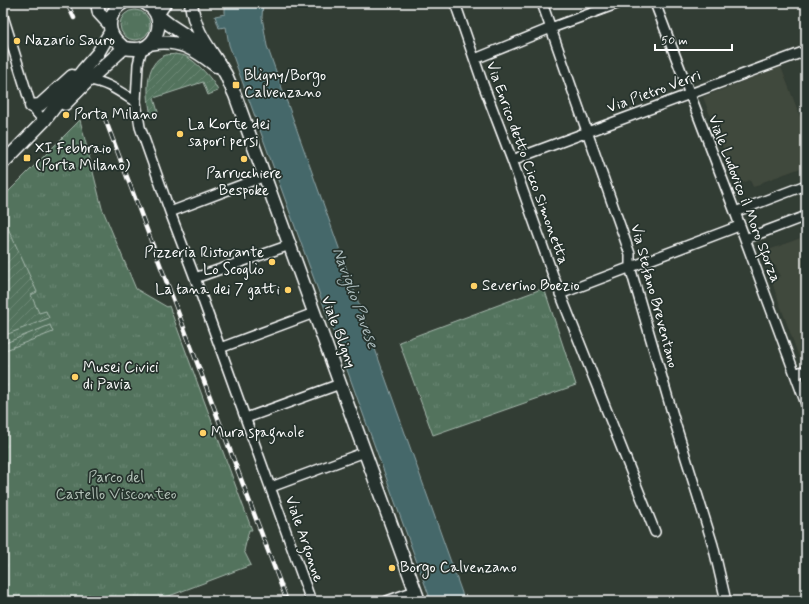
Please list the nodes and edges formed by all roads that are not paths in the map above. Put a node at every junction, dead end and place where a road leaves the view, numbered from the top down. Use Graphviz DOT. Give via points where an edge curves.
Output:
graph roads {
  1 [pos="98,3"];
  2 [pos="123,3"];
  3 [pos="145,3"];
  4 [pos="165,3"];
  5 [pos="191,3"];
  6 [pos="455,3"];
  7 [pos="542,3"];
  8 [pos="619,3"];
  9 [pos="655,3"];
  10 [pos="157,15"];
  11 [pos="3,16"];
  12 [pos="110,28"];
  13 [pos="551,28"];
  14 [pos="146,46"];
  15 [pos="124,48"];
  16 [pos="210,51"];
  17 [pos="806,51"];
  18 [pos="475,59"];
  19 [pos="86,75"];
  20 [pos="225,75"];
  21 [pos="690,94"];
  22 [pos="136,102"];
  23 [pos="31,106"];
  24 [pos="44,121"];
  25 [pos="587,132"];
  26 [pos="512,160"];
  27 [pos="3,163"];
  28 [pos="265,176"];
  29 [pos="806,185"];
  30 [pos="170,212"];
  31 [pos="735,212"];
  32 [pos="806,216"];
  33 [pos="739,226"];
  34 [pos="745,239"];
  35 [pos="290,245"];
  36 [pos="630,267"];
  37 [pos="196,278"];
  38 [pos="560,294"];
  39 [pos="314,313"];
  40 [pos="220,348"];
  41 [pos="806,370"];
  42 [pos="795,374"];
  43 [pos="340,384"];
  44 [pos="806,404"];
  45 [pos="246,418"];
  46 [pos="365,452"];
  47 [pos="271,487"];
  48 [pos="656,532"];
  49 [pos="417,596"];
  50 [pos="311,601"];
  51 [pos="387,601"];
  52 [pos="726,601"];
  1 -- 12 [label="street" via="99,14"];
  2 -- 12 [label="street" via="115,9"];
  3 -- 10 [label="street"];
  4 -- 10 [label="street"];
  5 -- 16 [label="street, Viale Bligny" via="193,18"];
  6 -- 18 [label="street, Via Enrico detto Cicco Simonetta"];
  7 -- 13 [label="street, Via Stefano Breventano"];
  8 -- 13 [label="street"];
  9 -- 21 [label="street, Viale Ludovico il Moro Sforza"];
  10 -- 14 [label="street" via="158,31 155,38"];
  10 -- 16 [label="street, Viale Bligny"];
  11 -- 23 [label="street"];
  12 -- 15 [label="street" via="114,38"];
  12 -- 19 [label="street"];
  13 -- 18 [label="street"];
  13 -- 25 [label="street, Via Stefano Breventano"];
  14 -- 15 [label="street" via="136,49"];
  14 -- 20 [label="street, Viale Bligny" via="162,41 191,48"];
  14 -- 22 [label="street, Viale Argonne" via="138,64"];
  15 -- 19 [label="street"];
  16 -- 20 [label="street, Viale Bligny"];
  17 -- 21 [label="street, Via Pietro Verri"];
  18 -- 26 [label="street, Via Enrico detto Cicco Simonetta"];
  19 -- 22 [label="street" via="112,86"];
  19 -- 23 [label="street" via="69,78 40,105"];
  19 -- 24 [label="street" via="54,116"];
  20 -- 28 [label="street, Viale Bligny"];
  21 -- 25 [label="street, Via Pietro Verri"];
  21 -- 31 [label="street, Viale Ludovico il Moro Sforza"];
  22 -- 30 [label="street, Viale Argonne" via="140,126"];
  23 -- 24 [label="street"];
  24 -- 27 [label="street"];
  25 -- 26 [label="street, Via Pietro Verri"];
  25 -- 36 [label="street, Via Stefano Breventano" via="630,254"];
  26 -- 38 [label="street, Via Enrico detto Cicco Simonetta"];
  28 -- 30 [label="street"];
  28 -- 35 [label="street, Viale Bligny"];
  29 -- 31 [label="street"];
  30 -- 37 [label="street, Viale Argonne"];
  31 -- 33 [label="street, Viale Ludovico il Moro Sforza"];
  32 -- 34 [label="street"];
  33 -- 34 [label="street, Viale Ludovico il Moro Sforza"];
  33 -- 36 [label="street"];
  34 -- 42 [label="street, Viale Ludovico il Moro Sforza"];
  35 -- 37 [label="street"];
  35 -- 39 [label="street, Viale Bligny"];
  36 -- 38 [label="street"];
  36 -- 52 [label="street, Via Stefano Breventano" via="714,545"];
  37 -- 40 [label="street, Viale Argonne"];
  38 -- 48 [label="street, Via Enrico detto Cicco Simonetta"];
  39 -- 40 [label="street"];
  39 -- 43 [label="street, Viale Bligny"];
  40 -- 45 [label="street, Viale Argonne"];
  41 -- 42 [label="street"];
  42 -- 44 [label="street, Viale Ludovico il Moro Sforza"];
  43 -- 45 [label="street"];
  43 -- 46 [label="street, Viale Bligny"];
  45 -- 47 [label="street, Viale Argonne"];
  46 -- 47 [label="street, Viale Argonne"];
  46 -- 49 [label="street, Viale Bligny"];
  47 -- 50 [label="street, Viale Argonne"];
  49 -- 51 [label="street"];
}
